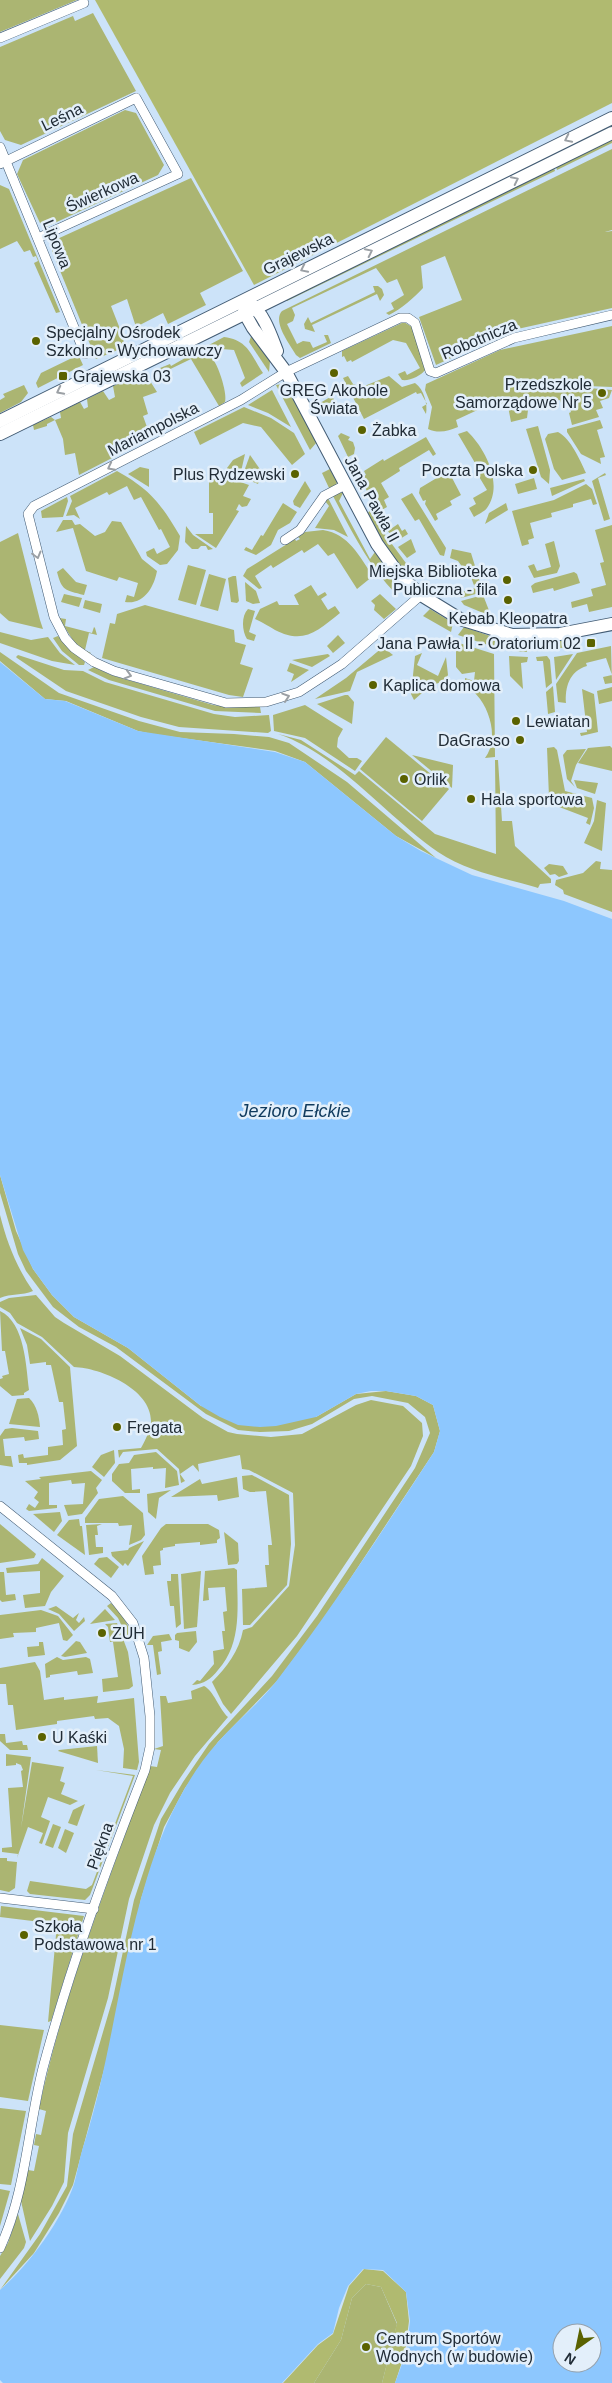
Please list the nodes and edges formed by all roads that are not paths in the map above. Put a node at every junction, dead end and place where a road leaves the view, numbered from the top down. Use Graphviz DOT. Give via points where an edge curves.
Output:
graph roads {
  1 [pos="84,3"];
  2 [pos="0,38"];
  3 [pos="612,118"];
  4 [pos="612,133"];
  5 [pos="0,147"];
  6 [pos="3,162"];
  7 [pos="178,174"];
  8 [pos="38,238"];
  9 [pos="248,306"];
  10 [pos="612,315"];
  11 [pos="85,354"];
  12 [pos="284,368"];
  13 [pos="0,422"];
  14 [pos="0,434"];
  15 [pos="345,485"];
  16 [pos="285,540"];
  17 [pos="420,595"];
  18 [pos="612,624"];
  19 [pos="0,1506"];
  20 [pos="0,1898"];
  21 [pos="94,1909"];
  22 [pos="0,2248"];
  1 -- 2 [label="street"];
  3 -- 9 [label="main road, Grajewska, one-way"];
  9 -- 4 [label="main road, Grajewska, one-way"];
  5 -- 6 [label="street, Lipowa"];
  6 -- 7 [label="street, Leśna" via="136,98"];
  6 -- 8 [label="street, Lipowa"];
  7 -- 8 [label="street, Świerkowa"];
  8 -- 11 [label="street, Lipowa"];
  9 -- 12 [label="main road, Jana Pawła II" via="253,328"];
  9 -- 13 [label="main road, Grajewska, one-way"];
  9 -- 14 [label="main road, Grajewska"];
  10 -- 12 [label="street, Robotnicza" via="514,338 436,373 430,371 415,323 404,317"];
  12 -- 15 [label="main road, Jana Pawła II"];
  12 -- 17 [label="street, Mariampolska, one-way" via="241,400 31,508 28,519 54,617 65,638 94,662 114,671 217,701 259,703 299,692 342,664"];
  15 -- 16 [label="street" via="324,496 300,530"];
  15 -- 17 [label="main road, Jana Pawła II" via="384,556"];
  17 -- 18 [label="main road, Jana Pawła II" via="460,619 512,635 560,634"];
  19 -- 21 [label="street, Piękna" via="117,1602 133,1623 142,1648 150,1716 149,1754"];
  20 -- 21 [label="street"];
  21 -- 22 [label="street, Piękna" via="49,2048 16,2205"];
}
